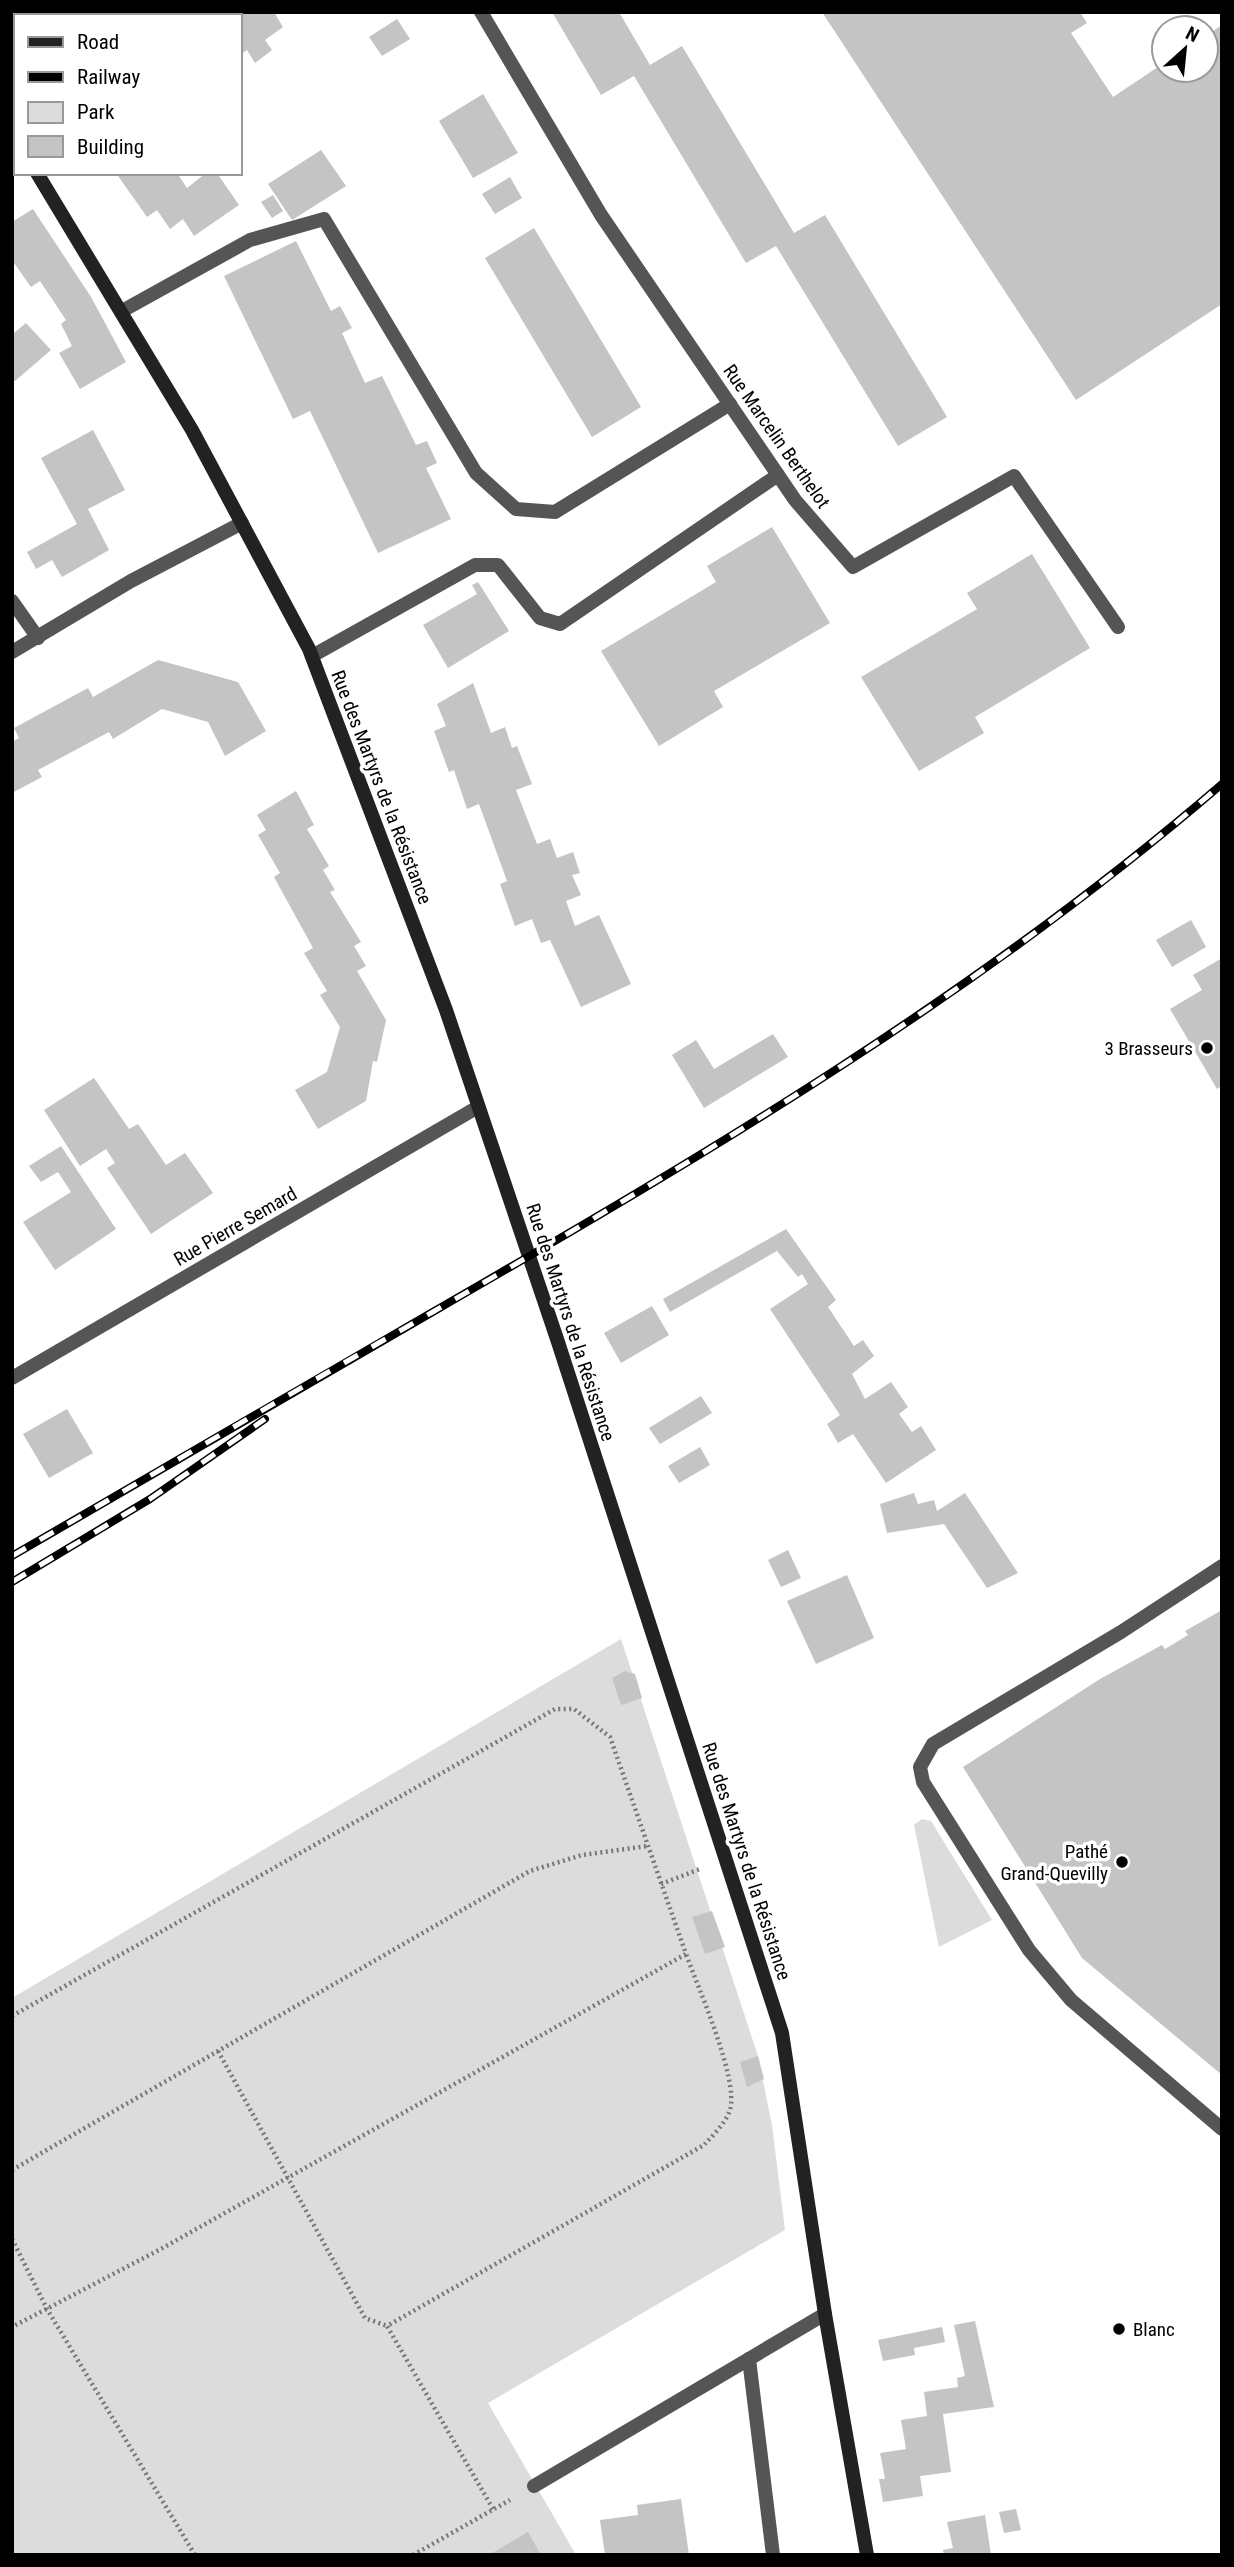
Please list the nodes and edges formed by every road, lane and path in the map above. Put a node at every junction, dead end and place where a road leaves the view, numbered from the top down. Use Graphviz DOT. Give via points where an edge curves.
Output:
graph roads {
  1 [pos="481,12"];
  2 [pos="38,175"];
  3 [pos="122,311"];
  4 [pos="730,404"];
  5 [pos="778,475"];
  6 [pos="242,523"];
  7 [pos="12,601"];
  8 [pos="1118,627"];
  9 [pos="38,638"];
  10 [pos="12,652"];
  11 [pos="312,656"];
  12 [pos="478,1107"];
  13 [pos="12,1378"];
  14 [pos="1222,1566"];
  15 [pos="648,1846"];
  16 [pos="726,1858"];
  17 [pos="661,1884"];
  18 [pos="686,1954"];
  19 [pos="12,2016"];
  20 [pos="218,2051"];
  21 [pos="1222,2129"];
  22 [pos="12,2170"];
  23 [pos="288,2177"];
  24 [pos="12,2239"];
  25 [pos="47,2309"];
  26 [pos="825,2314"];
  27 [pos="387,2326"];
  28 [pos="12,2327"];
  29 [pos="749,2359"];
  30 [pos="534,2486"];
  31 [pos="493,2509"];
  32 [pos="195,2555"];
  33 [pos="413,2555"];
  34 [pos="773,2555"];
  35 [pos="867,2555"];
  1 -- 4 [label="street, Rue Marcelin Berthelot" via="601,215"];
  2 -- 3 [label="street, Rue des Martyrs de la Résistance"];
  3 -- 4 [label="street" via="250,240 324,219 476,473 516,509 555,512"];
  3 -- 6 [label="street, Rue des Martyrs de la Résistance"];
  4 -- 5 [label="street, Rue Marcelin Berthelot"];
  5 -- 8 [label="street, Rue Marcelin Berthelot" via="853,567 1014,477"];
  5 -- 11 [label="street" via="560,624 540,618 498,565 475,565"];
  6 -- 9 [label="street" via="131,581"];
  6 -- 11 [label="street, Rue des Martyrs de la Résistance"];
  7 -- 9 [label="street"];
  9 -- 10 [label="street"];
  11 -- 12 [label="street, Rue des Martyrs de la Résistance"];
  12 -- 13 [label="street, Rue Pierre Semard"];
  12 -- 16 [label="street, Rue des Martyrs de la Résistance"];
  14 -- 21 [label="street" via="933,1744 920,1767 931,1796 1029,1950 1071,2000"];
  15 -- 17 [label="path"];
  15 -- 19 [label="path" via="610,1737 574,1709 555,1709"];
  15 -- 20 [label="path" via="582,1854 530,1871"];
  16 -- 17 [label="path"];
  16 -- 26 [label="street, Rue des Martyrs de la Résistance" via="782,2033"];
  17 -- 18 [label="path"];
  18 -- 23 [label="path"];
  18 -- 27 [label="path" via="731,2080 730,2109 723,2124 704,2145"];
  20 -- 22 [label="path"];
  20 -- 23 [label="path"];
  23 -- 25 [label="path"];
  23 -- 27 [label="path" via="365,2318"];
  24 -- 25 [label="path"];
  25 -- 28 [label="path"];
  25 -- 32 [label="path"];
  26 -- 29 [label="street"];
  26 -- 35 [label="street, Rue des Martyrs de la Résistance"];
  27 -- 31 [label="path"];
  29 -- 30 [label="street"];
  29 -- 34 [label="street"];
  30 -- 31 [label="path"];
  31 -- 33 [label="path"];
}
